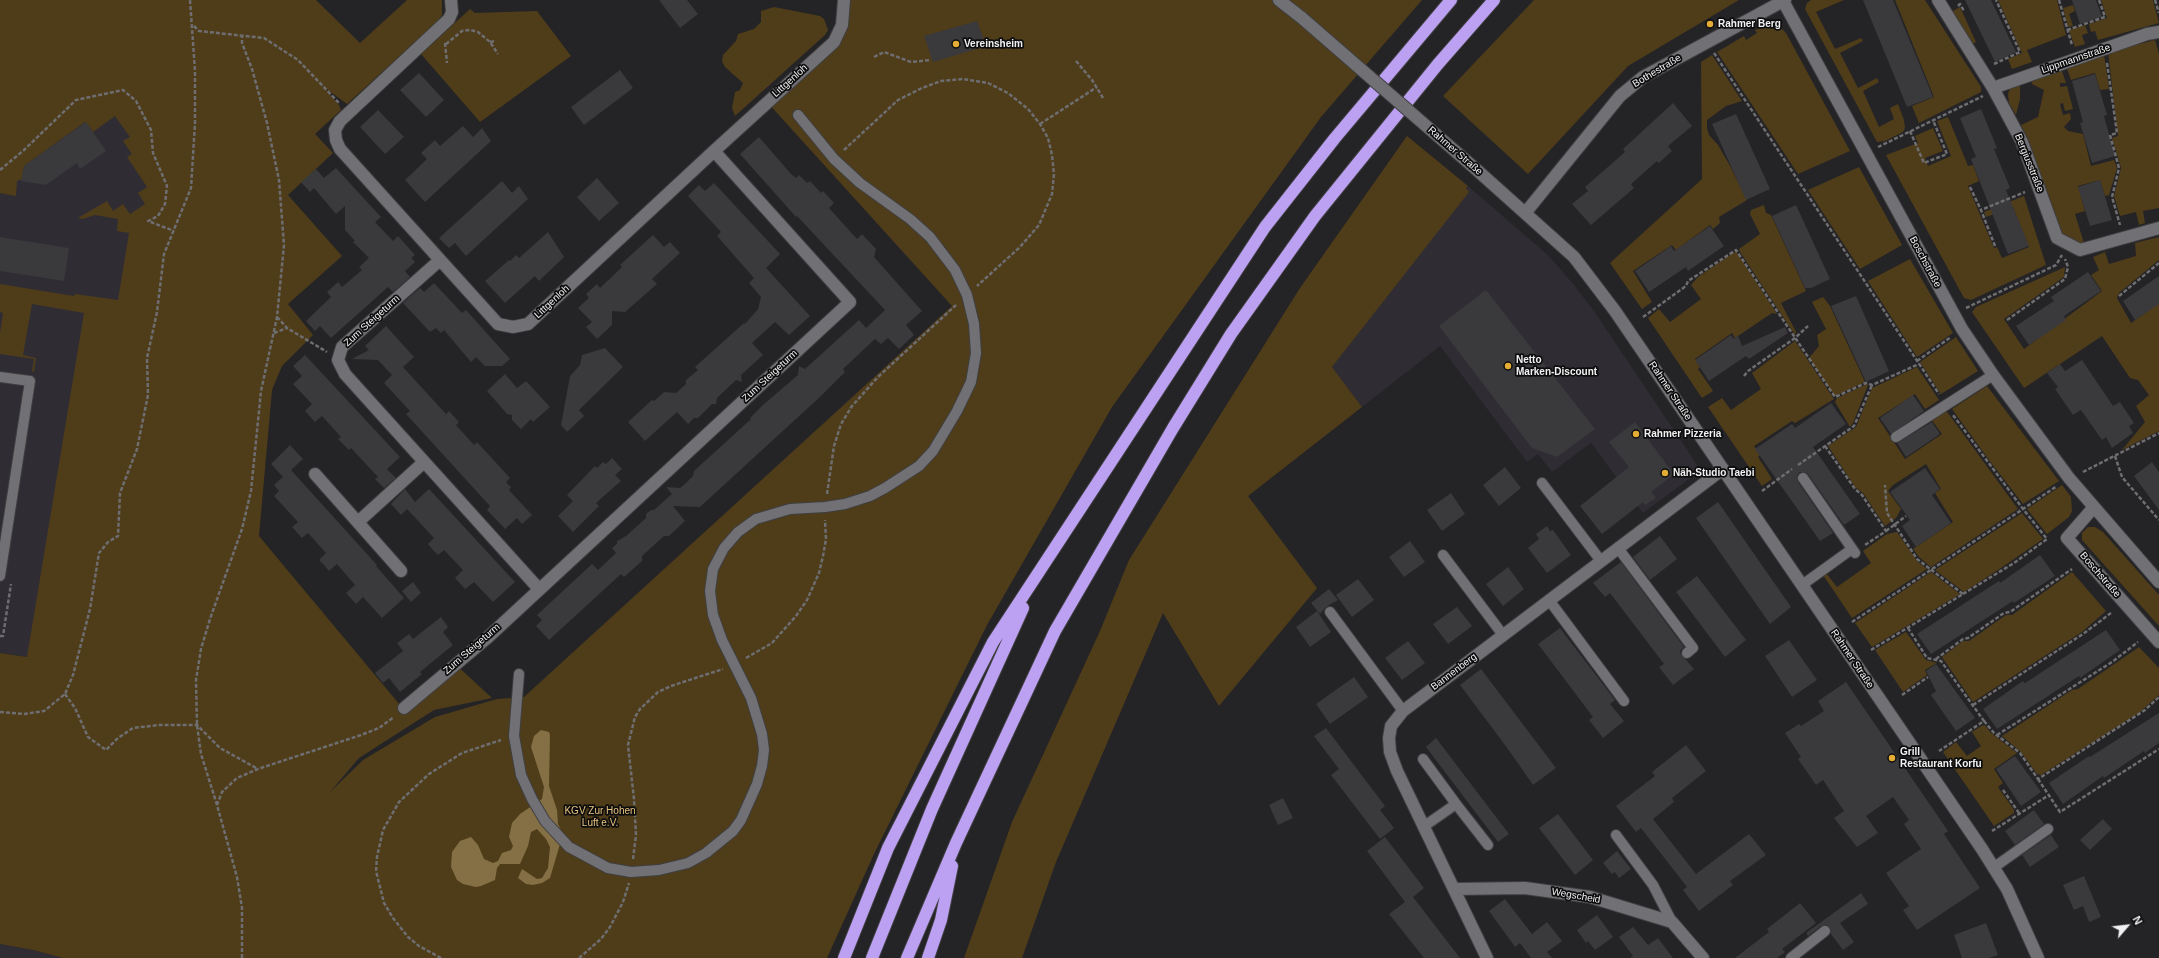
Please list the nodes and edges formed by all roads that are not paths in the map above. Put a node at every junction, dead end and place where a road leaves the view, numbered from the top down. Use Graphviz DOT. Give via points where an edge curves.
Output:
graph roads {
  1 [pos="451,0"];
  2 [pos="844,0"];
  3 [pos="1279,0"];
  4 [pos="1451,0"];
  5 [pos="1494,0"];
  6 [pos="1938,0"];
  7 [pos="1784,1"];
  8 [pos="2159,32"];
  9 [pos="1994,89"];
  10 [pos="798,115"];
  11 [pos="714,151"];
  12 [pos="1526,212"];
  13 [pos="2159,228"];
  14 [pos="440,260"];
  15 [pos="1993,375"];
  16 [pos="0,377"];
  17 [pos="1896,437"];
  18 [pos="424,462"];
  19 [pos="1723,469"];
  20 [pos="315,474"];
  21 [pos="1803,478"];
  22 [pos="1542,483"];
  23 [pos="2094,507"];
  24 [pos="358,522"];
  25 [pos="1618,548"];
  26 [pos="1442,555"];
  27 [pos="1601,561"];
  28 [pos="401,571"];
  29 [pos="0,576"];
  30 [pos="1036,578"];
  31 [pos="2159,582"];
  32 [pos="1802,585"];
  33 [pos="539,588"];
  34 [pos="1549,600"];
  35 [pos="1330,612"];
  36 [pos="1503,635"];
  37 [pos="2159,642"];
  38 [pos="1687,653"];
  39 [pos="518,674"];
  40 [pos="1624,701"];
  41 [pos="404,708"];
  42 [pos="1403,711"];
  43 [pos="1422,759"];
  44 [pos="1456,804"];
  45 [pos="1423,827"];
  46 [pos="2048,829"];
  47 [pos="1616,836"];
  48 [pos="956,843"];
  49 [pos="1488,845"];
  50 [pos="1994,868"];
  51 [pos="1454,889"];
  52 [pos="1672,922"];
  53 [pos="1825,931"];
  54 [pos="844,958"];
  55 [pos="872,958"];
  56 [pos="907,958"];
  57 [pos="928,958"];
  58 [pos="1487,958"];
  59 [pos="1703,958"];
  60 [pos="1791,958"];
  61 [pos="2038,958"];
  1 -- 14 [label="street, Littgenloh" via="452,12 449,19 348,113 335,130 340,149"];
  2 -- 11 [label="street, Littgenloh" via="842,25 834,42"];
  3 -- 12 [label="street, Rahmer Straße, bridge"];
  4 -- 30 [label="highway" via="1334,138 1264,227"];
  5 -- 48 [label="highway" via="1357,162 1284,257 1231,334 1055,631"];
  6 -- 9 [label="street, Bergiusstraße"];
  7 -- 12 [label="street, Bothestraße" via="1643,77 1620,96"];
  7 -- 15 [label="street, Boschstraße" via="1962,329"];
  8 -- 9 [label="street, Lippmannstraße"];
  9 -- 13 [label="street, Bergiusstraße" via="2022,142 2058,238 2080,250"];
  10 -- 39 [label="lane" via="834,158 860,183 910,219 930,237 955,270 967,295 974,324 976,353 971,382 946,431 919,466 870,496 845,504 790,509 756,519 738,532 724,548 713,569 710,591 713,614 751,698 762,734 762,766 751,802 733,831 706,853 688,863 659,870 631,872 608,868 579,853 558,836 532,799 521,775 514,736"];
  11 -- 14 [label="street, Littgenloh" via="528,324 513,328 498,324"];
  11 -- 33 [label="street, Zum Steigeturm" via="850,302"];
  12 -- 19 [label="street, Rahmer Straße" via="1588,273"];
  14 -- 18 [label="street, Zum Steigeturm" via="342,347 338,360 345,374"];
  15 -- 17 [label="lane"];
  15 -- 23 [label="street, Boschstraße" via="2069,478"];
  16 -- 29 [label="lane" via="30,381"];
  18 -- 24 [label="street"];
  18 -- 33 [label="street"];
  19 -- 25 [label="street, Bannenberg"];
  19 -- 32 [label="street, Rahmer Straße"];
  20 -- 24 [label="street"];
  21 -- 32 [label="lane" via="1854,551"];
  22 -- 27 [label="lane"];
  23 -- 31 [label="street, Boschstraße"];
  23 -- 37 [label="street, Boschstraße" via="2067,538"];
  24 -- 28 [label="street"];
  25 -- 27 [label="street, Bannenberg"];
  25 -- 38 [label="lane" via="1693,648"];
  26 -- 36 [label="lane"];
  27 -- 34 [label="street, Bannenberg"];
  30 -- 54 [label="highway" via="993,642 888,848"];
  30 -- 55 [label="highway" via="932,809"];
  32 -- 50 [label="street, Rahmer Straße"];
  33 -- 41 [label="street, Zum Steigeturm" via="486,639"];
  34 -- 36 [label="street, Bannenberg"];
  34 -- 40 [label="lane"];
  35 -- 42 [label="lane"];
  36 -- 42 [label="street, Bannenberg"];
  42 -- 45 [label="street, Bannenberg" via="1391,726 1390,752"];
  43 -- 44 [label="lane"];
  44 -- 45 [label="lane"];
  44 -- 49 [label="lane"];
  45 -- 51 [label="street, Bannenberg"];
  46 -- 50 [label="lane"];
  47 -- 52 [label="lane" via="1653,885"];
  48 -- 56 [label="highway"];
  48 -- 57 [label="highway" via="941,920"];
  50 -- 61 [label="street, Rahmer Straße"];
  51 -- 52 [label="street, Wegscheid" via="1525,888 1590,897"];
  51 -- 58 [label="street, Bannenberg"];
  52 -- 59 [label="street"];
  53 -- 60 [label="lane"];
}
